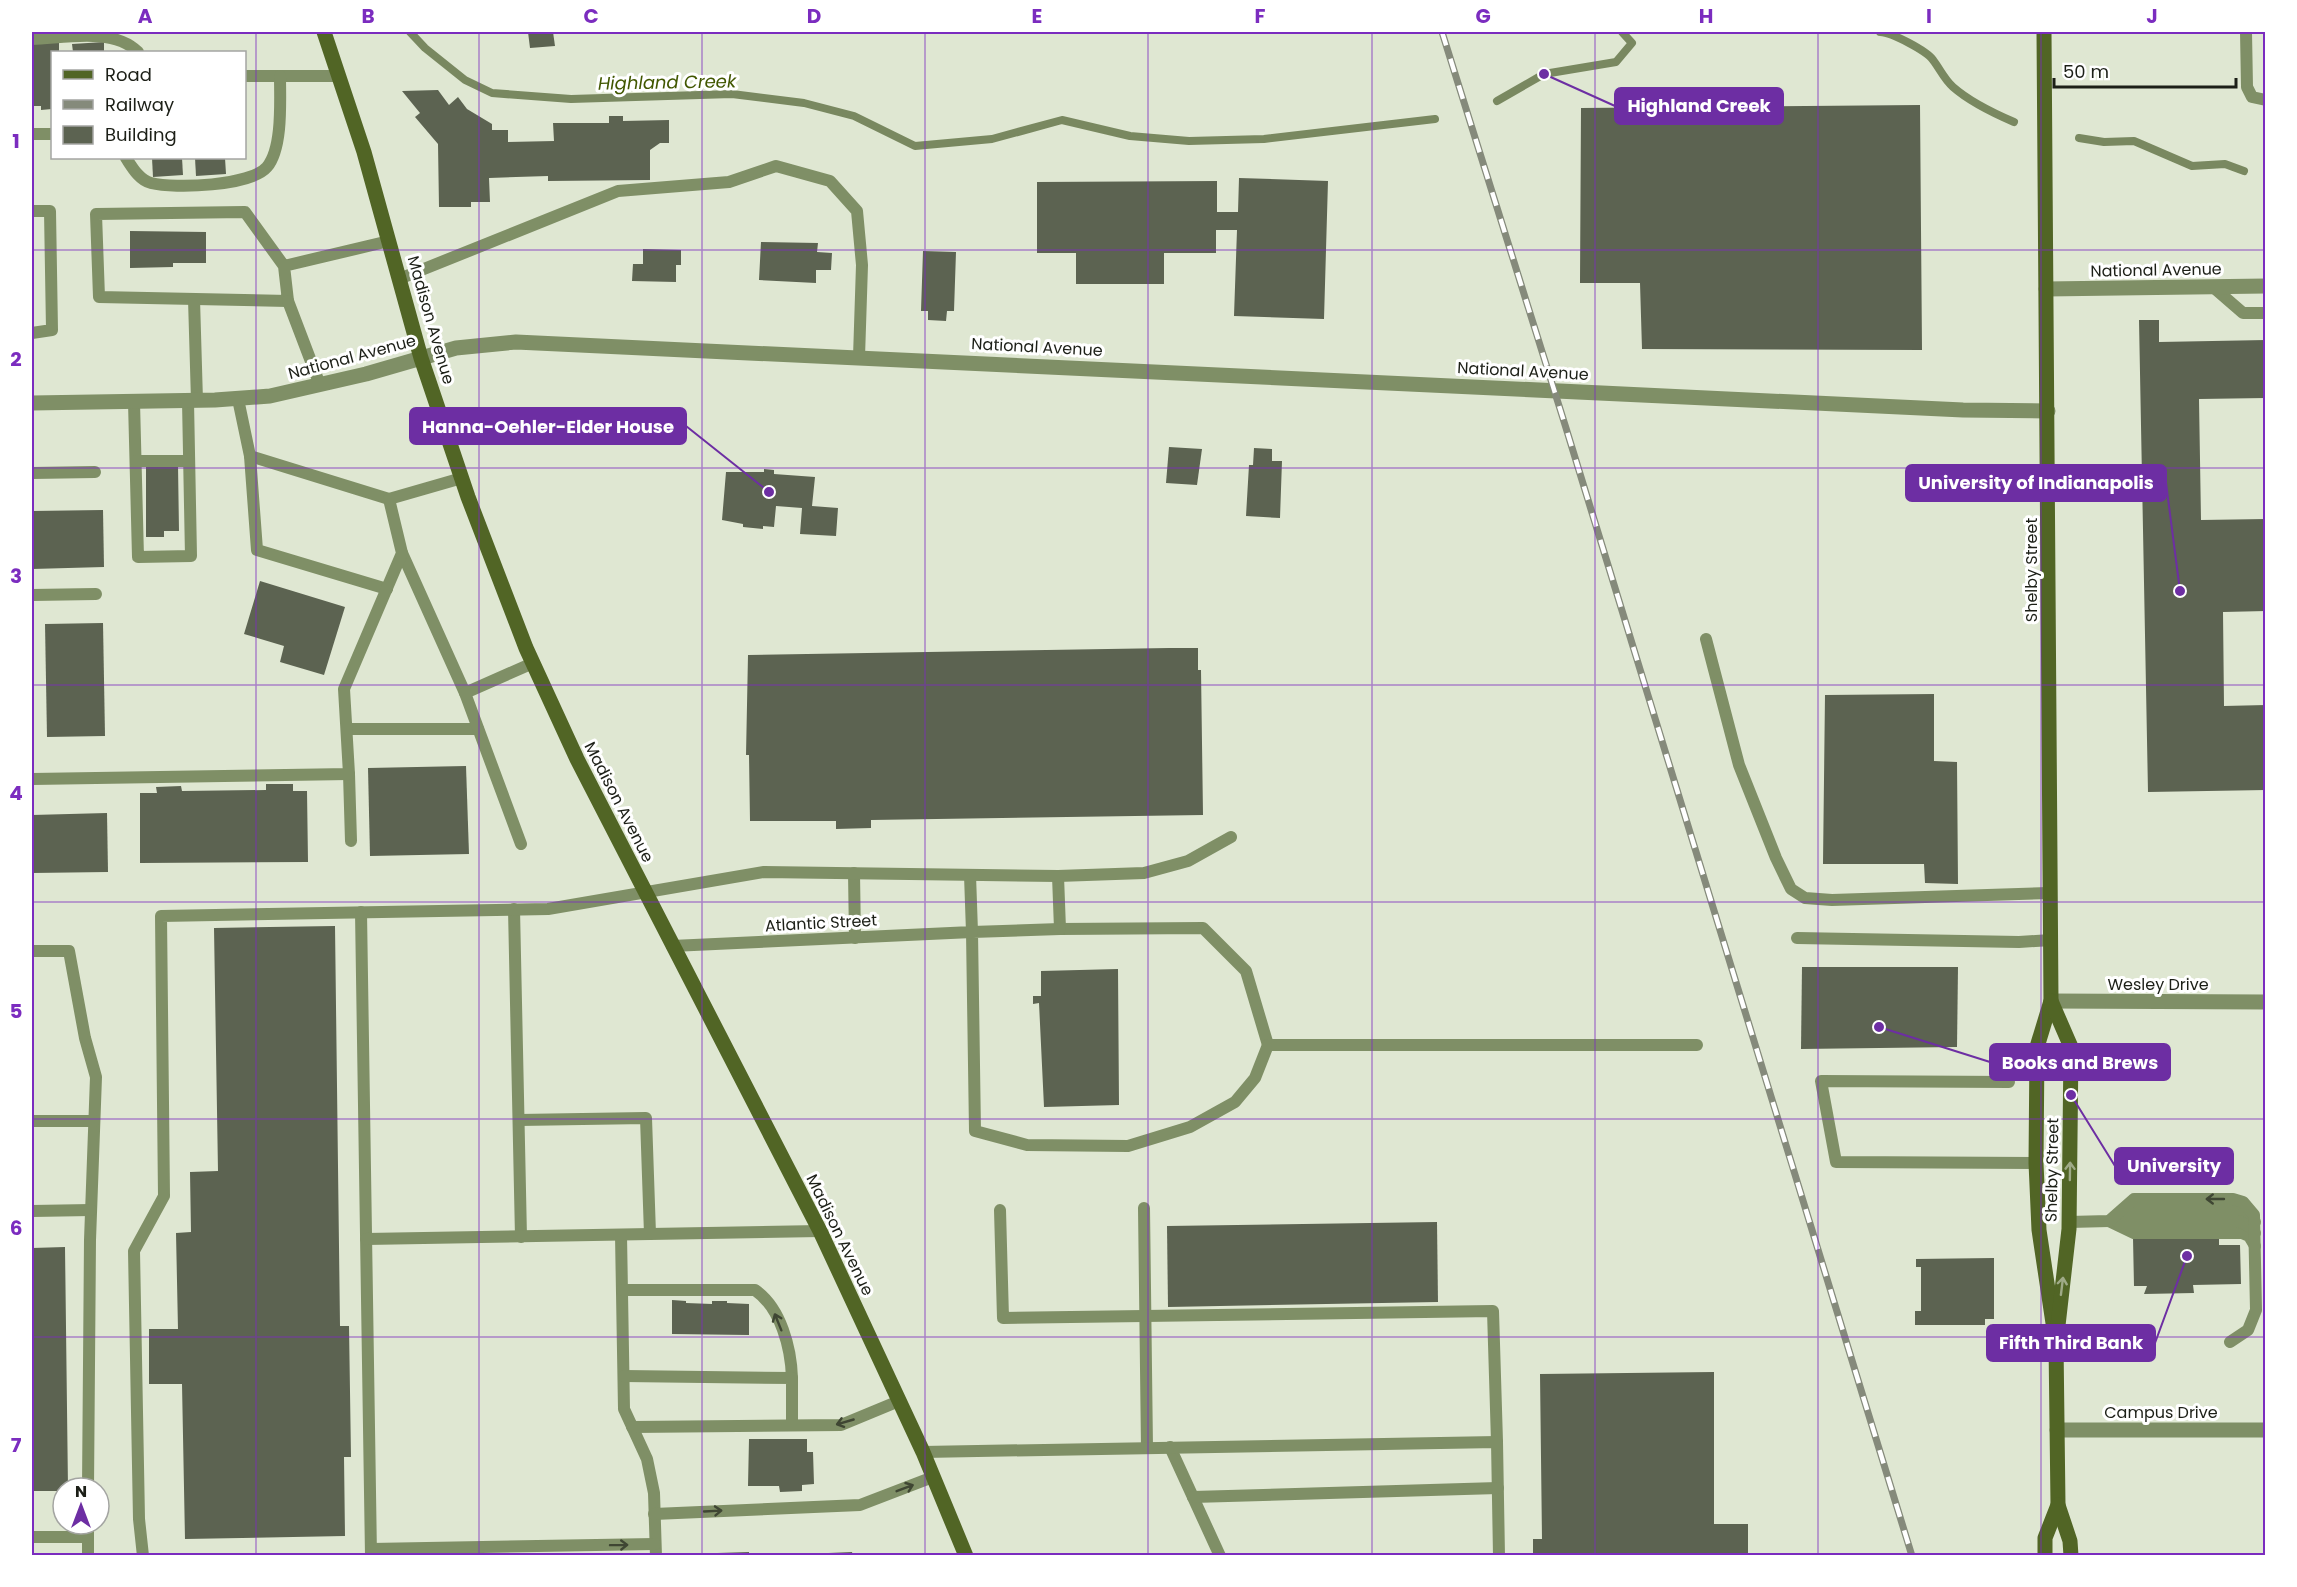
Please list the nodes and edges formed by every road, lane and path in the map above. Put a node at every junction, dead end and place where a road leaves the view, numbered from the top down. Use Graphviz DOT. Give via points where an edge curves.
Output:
graph roads {
  1 [pos="324,32"];
  2 [pos="2044,32"];
  3 [pos="2246,32"];
  4 [pos="32,39"];
  5 [pos="137,51"];
  6 [pos="246,76"];
  7 [pos="280,76"];
  8 [pos="339,76"];
  9 [pos="2265,100"];
  10 [pos="32,134"];
  11 [pos="51,134"];
  12 [pos="127,159"];
  13 [pos="32,211"];
  14 [pos="389,241"];
  15 [pos="284,266"];
  16 [pos="399,279"];
  17 [pos="2213,286"];
  18 [pos="2265,286"];
  19 [pos="2046,289"];
  20 [pos="194,299"];
  21 [pos="288,301"];
  22 [pos="2265,313"];
  23 [pos="32,333"];
  24 [pos="859,357"];
  25 [pos="421,358"];
  26 [pos="320,386"];
  27 [pos="238,399"];
  28 [pos="192,401"];
  29 [pos="134,402"];
  30 [pos="32,403"];
  31 [pos="2048,411"];
  32 [pos="250,456"];
  33 [pos="136,461"];
  34 [pos="189,461"];
  35 [pos="94,472"];
  36 [pos="32,473"];
  37 [pos="462,478"];
  38 [pos="389,499"];
  39 [pos="402,553"];
  40 [pos="387,589"];
  41 [pos="96,594"];
  42 [pos="32,595"];
  43 [pos="1706,639"];
  44 [pos="532,663"];
  45 [pos="465,693"];
  46 [pos="347,729"];
  47 [pos="478,729"];
  48 [pos="349,774"];
  49 [pos="32,779"];
  50 [pos="1231,837"];
  51 [pos="351,841"];
  52 [pos="521,844"];
  53 [pos="854,873"];
  54 [pos="970,874"];
  55 [pos="1058,876"];
  56 [pos="645,893"];
  57 [pos="2049,893"];
  58 [pos="514,909"];
  59 [pos="361,912"];
  60 [pos="1060,929"];
  61 [pos="972,932"];
  62 [pos="855,938"];
  63 [pos="1797,938"];
  64 [pos="2051,940"];
  65 [pos="672,946"];
  66 [pos="32,951"];
  67 [pos="2051,1001"];
  68 [pos="2265,1002"];
  69 [pos="1268,1044"];
  70 [pos="1697,1044"];
  71 [pos="2009,1082"];
  72 [pos="519,1120"];
  73 [pos="32,1121"];
  74 [pos="94,1121"];
  75 [pos="2036,1163"];
  76 [pos="1144,1208"];
  77 [pos="32,1210"];
  78 [pos="91,1210"];
  79 [pos="1000,1210"];
  80 [pos="2109,1221"];
  81 [pos="2069,1222"];
  82 [pos="2255,1227"];
  83 [pos="820,1231"];
  84 [pos="650,1234"];
  85 [pos="621,1235"];
  86 [pos="521,1237"];
  87 [pos="366,1239"];
  88 [pos="2255,1247"];
  89 [pos="622,1290"];
  90 [pos="1146,1317"];
  91 [pos="2230,1341"];
  92 [pos="2056,1343"];
  93 [pos="624,1376"];
  94 [pos="792,1378"];
  95 [pos="899,1401"];
  96 [pos="792,1425"];
  97 [pos="632,1427"];
  98 [pos="2057,1430"];
  99 [pos="2265,1430"];
  100 [pos="1497,1442"];
  101 [pos="1170,1447"];
  102 [pos="1147,1448"];
  103 [pos="923,1452"];
  104 [pos="88,1476"];
  105 [pos="933,1477"];
  106 [pos="1497,1488"];
  107 [pos="1193,1497"];
  108 [pos="2058,1506"];
  109 [pos="654,1514"];
  110 [pos="51,1535"];
  111 [pos="88,1536"];
  112 [pos="32,1537"];
  113 [pos="656,1550"];
  114 [pos="371,1552"];
  115 [pos="88,1556"];
  116 [pos="143,1556"];
  117 [pos="966,1556"];
  118 [pos="1220,1556"];
  119 [pos="1499,1556"];
  120 [pos="2045,1556"];
  121 [pos="2071,1556"];
  1 -- 8 [label="main road, Madison Avenue"];
  2 -- 19 [label="main road, Shelby Street"];
  3 -- 9 [label="lane" via="2247,87 2252,97"];
  4 -- 5 [label="lane" via="108,37 130,44"];
  6 -- 7 [label="lane"];
  7 -- 8 [label="lane"];
  7 -- 12 [label="lane" via="276,146 267,167 250,178 229,183 149,183 136,174"];
  8 -- 14 [label="main road, Madison Avenue"];
  10 -- 11 [label="lane"];
  13 -- 23 [label="lane" via="50,211 52,330"];
  14 -- 15 [label="lane"];
  14 -- 16 [label="main road, Madison Avenue"];
  15 -- 20 [label="lane" via="245,212 96,214 99,297"];
  15 -- 21 [label="lane"];
  16 -- 24 [label="lane" via="618,191 729,182 776,166 831,181 856,211 862,265"];
  16 -- 25 [label="main road, Madison Avenue"];
  17 -- 18 [label="street, National Avenue"];
  17 -- 19 [label="street, National Avenue"];
  17 -- 22 [label="lane" via="2243,314"];
  19 -- 31 [label="main road, Shelby Street"];
  20 -- 21 [label="lane"];
  20 -- 28 [label="lane"];
  21 -- 26 [label="lane"];
  24 -- 25 [label="street, National Avenue" via="516,342 456,348"];
  24 -- 31 [label="street, National Avenue"];
  25 -- 26 [label="street, National Avenue"];
  25 -- 37 [label="main road, Madison Avenue"];
  26 -- 27 [label="street, National Avenue"];
  27 -- 28 [label="street, National Avenue"];
  27 -- 32 [label="lane"];
  28 -- 29 [label="street, National Avenue"];
  28 -- 34 [label="lane"];
  29 -- 30 [label="street, National Avenue"];
  29 -- 33 [label="lane"];
  31 -- 57 [label="main road, Shelby Street"];
  32 -- 38 [label="lane"];
  32 -- 40 [label="lane" via="258,550"];
  33 -- 34 [label="lane"];
  33 -- 34 [label="lane" via="138,557 191,556"];
  35 -- 36 [label="lane"];
  37 -- 38 [label="lane"];
  37 -- 44 [label="main road, Madison Avenue"];
  38 -- 39 [label="lane"];
  39 -- 40 [label="lane"];
  39 -- 45 [label="lane"];
  40 -- 46 [label="lane" via="344,689"];
  41 -- 42 [label="lane"];
  43 -- 57 [label="lane" via="1739,765 1791,889 1805,898 1832,900"];
  44 -- 45 [label="lane"];
  44 -- 56 [label="main road, Madison Avenue"];
  45 -- 47 [label="lane"];
  46 -- 47 [label="lane"];
  46 -- 48 [label="lane"];
  47 -- 52 [label="lane"];
  48 -- 49 [label="lane"];
  48 -- 51 [label="lane"];
  50 -- 55 [label="lane" via="1188,861 1144,873"];
  53 -- 54 [label="lane"];
  53 -- 56 [label="lane" via="764,872"];
  53 -- 62 [label="lane"];
  54 -- 55 [label="lane"];
  54 -- 61 [label="lane"];
  55 -- 60 [label="lane"];
  56 -- 58 [label="lane" via="548,909"];
  56 -- 65 [label="main road, Madison Avenue"];
  57 -- 64 [label="main road, Shelby Street"];
  58 -- 59 [label="lane"];
  58 -- 72 [label="lane"];
  59 -- 87 [label="lane"];
  59 -- 116 [label="lane" via="161,916 164,1196 134,1251"];
  60 -- 61 [label="lane, Atlantic Street"];
  60 -- 69 [label="lane, Atlantic Street" via="1203,928 1246,971"];
  61 -- 62 [label="lane, Atlantic Street"];
  61 -- 69 [label="lane" via="975,1131 1027,1145 1128,1146 1190,1127 1235,1102 1255,1078"];
  62 -- 65 [label="lane, Atlantic Street"];
  63 -- 64 [label="lane"];
  64 -- 67 [label="main road, Shelby Street"];
  65 -- 83 [label="main road, Madison Avenue"];
  66 -- 74 [label="lane" via="69,951 96,1077"];
  67 -- 68 [label="street, Wesley Drive"];
  67 -- 75 [label="main road, Shelby Street" via="2037,1047"];
  81 -- 67 [label="main road, Shelby Street, one-way" via="2071,1047"];
  69 -- 70 [label="lane"];
  71 -- 75 [label="lane" via="1821,1081 1836,1162"];
  72 -- 84 [label="lane" via="646,1118"];
  72 -- 86 [label="lane"];
  73 -- 74 [label="lane"];
  74 -- 78 [label="lane"];
  75 -- 92 [label="main road, Shelby Street" via="2039,1230"];
  76 -- 90 [label="lane"];
  77 -- 78 [label="lane"];
  78 -- 104 [label="lane"];
  79 -- 90 [label="lane" via="1003,1318"];
  80 -- 81 [label="lane"];
  80 -- 82 [label="lane" via="2238,1221"];
  82 -- 80 [label="lane, one-way" via="2251,1208 2233,1199 2133,1199"];
  80 -- 88 [label="lane" via="2133,1233 2242,1233"];
  92 -- 81 [label="main road, Shelby Street, one-way"];
  82 -- 88 [label="lane"];
  83 -- 84 [label="lane"];
  83 -- 95 [label="main road, Madison Avenue"];
  84 -- 85 [label="lane"];
  85 -- 86 [label="lane"];
  85 -- 89 [label="lane"];
  86 -- 87 [label="lane"];
  87 -- 114 [label="lane"];
  88 -- 91 [label="lane" via="2256,1310 2248,1330"];
  89 -- 93 [label="lane"];
  94 -- 89 [label="lane, one-way" via="791,1353 769,1300 755,1290"];
  90 -- 100 [label="lane" via="1493,1311"];
  90 -- 102 [label="lane"];
  92 -- 98 [label="main road, Shelby Street"];
  93 -- 94 [label="lane"];
  93 -- 97 [label="lane" via="624,1409"];
  94 -- 96 [label="lane"];
  95 -- 96 [label="lane, one-way" via="841,1425"];
  95 -- 103 [label="main road, Madison Avenue"];
  96 -- 97 [label="lane"];
  97 -- 109 [label="lane" via="647,1459"];
  98 -- 99 [label="street, Campus Drive"];
  98 -- 108 [label="main road, Shelby Street"];
  100 -- 101 [label="lane"];
  100 -- 106 [label="lane"];
  101 -- 102 [label="lane"];
  101 -- 107 [label="lane"];
  102 -- 103 [label="lane"];
  103 -- 105 [label="main road, Madison Avenue"];
  109 -- 105 [label="lane, one-way" via="860,1505"];
  105 -- 117 [label="main road, Madison Avenue"];
  106 -- 107 [label="lane"];
  106 -- 119 [label="lane"];
  107 -- 118 [label="lane"];
  108 -- 120 [label="main road, Shelby Street" via="2045,1538"];
  108 -- 121 [label="main road, Shelby Street"];
  109 -- 113 [label="lane"];
  110 -- 112 [label="lane"];
  111 -- 115 [label="lane"];
  114 -- 113 [label="lane, one-way"];
}
